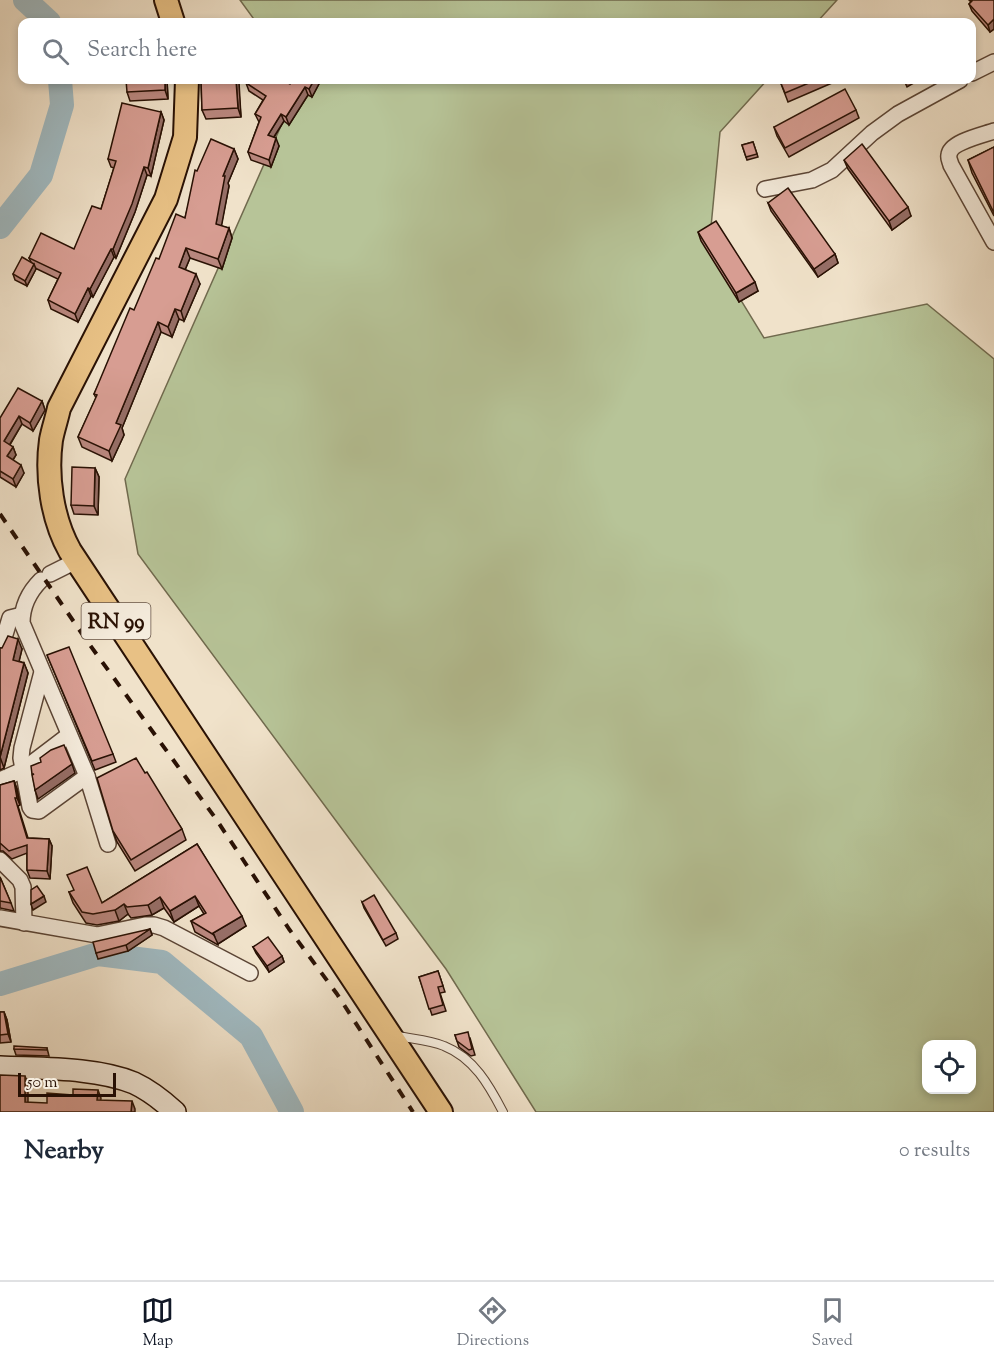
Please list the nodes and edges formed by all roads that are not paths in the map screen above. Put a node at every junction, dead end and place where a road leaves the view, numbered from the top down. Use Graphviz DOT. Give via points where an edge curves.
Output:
graph roads {
  1 [pos="166,0"];
  2 [pos="172,18"];
  3 [pos="994,62"];
  4 [pos="976,72"];
  5 [pos="186,84"];
  6 [pos="953,84"];
  7 [pos="994,131"];
  8 [pos="765,189"];
  9 [pos="994,242"];
  10 [pos="76,561"];
  11 [pos="14,618"];
  12 [pos="0,651"];
  13 [pos="42,672"];
  14 [pos="69,735"];
  15 [pos="23,770"];
  16 [pos="87,776"];
  17 [pos="0,780"];
  18 [pos="108,844"];
  19 [pos="0,860"];
  20 [pos="0,918"];
  21 [pos="24,923"];
  22 [pos="249,972"];
  23 [pos="390,1035"];
  24 [pos="0,1067"];
  25 [pos="175,1112"];
  26 [pos="441,1112"];
  27 [pos="503,1112"];
  1 -- 2 [label="main road"];
  3 -- 4 [label="street"];
  5 -- 10 [label="main road, RN 99" via="185,137 166,199 60,408 51,441 54,508 63,539"];
  6 -- 8 [label="street" via="898,114 832,170 812,180"];
  7 -- 9 [label="street" via="952,147 949,155"];
  10 -- 11 [label="street" via="32,589"];
  10 -- 23 [label="main road, RN 99"];
  11 -- 12 [label="street"];
  11 -- 13 [label="street"];
  13 -- 14 [label="street"];
  13 -- 15 [label="street" via="22,748"];
  14 -- 15 [label="street"];
  14 -- 16 [label="street"];
  15 -- 16 [label="street" via="30,807 35,811"];
  15 -- 17 [label="street"];
  16 -- 18 [label="street"];
  19 -- 21 [label="street" via="23,887"];
  20 -- 21 [label="street"];
  21 -- 22 [label="street" via="97,935 154,925"];
  23 -- 26 [label="main road, RN 99"];
  23 -- 27 [label="lane" via="443,1046 460,1054 485,1079"];
  24 -- 25 [label="main road" via="104,1075 133,1083"];
}
